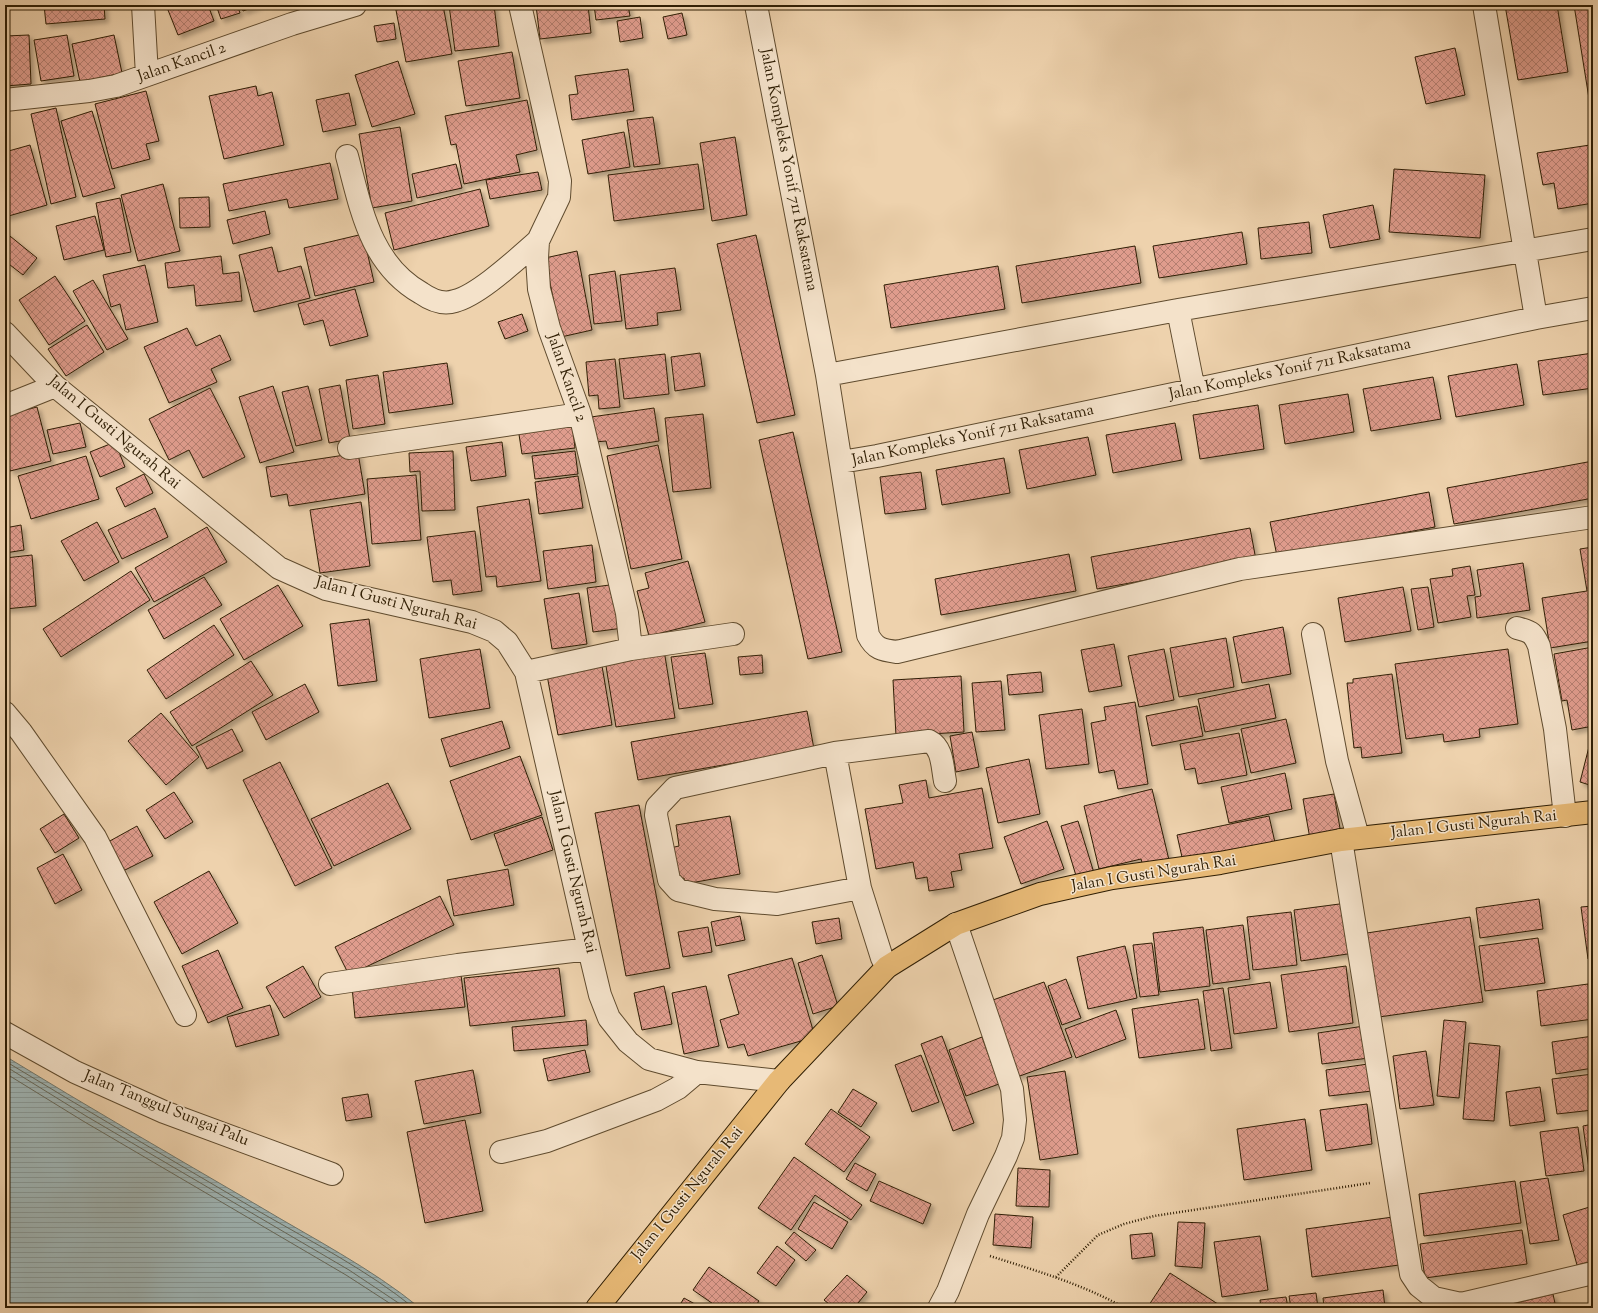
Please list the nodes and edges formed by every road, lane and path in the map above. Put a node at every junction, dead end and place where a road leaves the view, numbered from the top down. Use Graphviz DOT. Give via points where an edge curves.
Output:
graph roads {
  1 [pos="143,5"];
  2 [pos="355,5"];
  3 [pos="520,5"];
  4 [pos="756,5"];
  5 [pos="1484,5"];
  6 [pos="147,75"];
  7 [pos="5,100"];
  8 [pos="347,156"];
  9 [pos="1593,239"];
  10 [pos="538,241"];
  11 [pos="1525,250"];
  12 [pos="1593,308"];
  13 [pos="1178,310"];
  14 [pos="1536,318"];
  15 [pos="5,333"];
  16 [pos="827,375"];
  17 [pos="55,386"];
  18 [pos="1194,390"];
  19 [pos="5,406"];
  20 [pos="580,414"];
  21 [pos="349,448"];
  22 [pos="841,462"];
  23 [pos="1593,517"];
  24 [pos="1517,628"];
  25 [pos="733,634"];
  26 [pos="1313,634"];
  27 [pos="631,649"];
  28 [pos="526,672"];
  29 [pos="5,713"];
  30 [pos="835,753"];
  31 [pos="944,781"];
  32 [pos="1593,812"];
  33 [pos="1565,816"];
  34 [pos="1349,839"];
  35 [pos="860,888"];
  36 [pos="956,924"];
  37 [pos="589,949"];
  38 [pos="887,967"];
  39 [pos="330,984"];
  40 [pos="185,1015"];
  41 [pos="5,1033"];
  42 [pos="697,1072"];
  43 [pos="779,1081"];
  44 [pos="501,1152"];
  45 [pos="332,1174"];
  46 [pos="1396,1180"];
  47 [pos="965,1248"];
  48 [pos="1593,1273"];
  49 [pos="1056,1277"];
  50 [pos="1431,1303"];
  51 [pos="597,1308"];
  52 [pos="939,1308"];
  53 [pos="1125,1308"];
  1 -- 6 [label="street"];
  2 -- 6 [label="street, Jalan Kancil 2" via="292,24"];
  3 -- 10 [label="street, Jalan Kancil 2" via="560,181 559,197"];
  4 -- 16 [label="street, Jalan Kompleks Yonif 711 Raksatama"];
  5 -- 11 [label="street"];
  6 -- 7 [label="street, Jalan Kancil 2" via="116,86 89,91"];
  8 -- 10 [label="street" via="363,216 379,252 407,285 434,300 445,303 456,301 474,292"];
  9 -- 11 [label="street"];
  10 -- 20 [label="street, Jalan Kancil 2" via="539,289 548,328"];
  11 -- 13 [label="street"];
  11 -- 14 [label="street"];
  12 -- 14 [label="street, Jalan Kompleks Yonif 711 Raksatama"];
  13 -- 16 [label="street"];
  13 -- 18 [label="street"];
  14 -- 18 [label="street, Jalan Kompleks Yonif 711 Raksatama"];
  15 -- 17 [label="street, Jalan I Gusti Ngurah Rai"];
  16 -- 22 [label="street, Jalan Kompleks Yonif 711 Raksatama"];
  17 -- 19 [label="street"];
  17 -- 28 [label="street, Jalan I Gusti Ngurah Rai" via="279,568 326,589 472,622 494,631 507,642"];
  18 -- 22 [label="street, Jalan Kompleks Yonif 711 Raksatama"];
  20 -- 21 [label="street"];
  20 -- 27 [label="street, Jalan Kancil 2" via="627,614"];
  22 -- 23 [label="street" via="868,635 872,643 882,650 897,652 1240,569"];
  24 -- 33 [label="street" via="1530,631 1539,646 1555,729"];
  25 -- 27 [label="street"];
  26 -- 34 [label="street"];
  27 -- 28 [label="street"];
  28 -- 37 [label="street, Jalan I Gusti Ngurah Rai"];
  29 -- 40 [label="street" via="94,837"];
  30 -- 31 [label="street" via="929,741 939,750"];
  30 -- 35 [label="street"];
  30 -- 35 [label="street" via="676,788 657,807 656,815 669,880 678,890 715,899 777,904"];
  32 -- 33 [label="main road, Jalan I Gusti Ngurah Rai"];
  33 -- 34 [label="main road, Jalan I Gusti Ngurah Rai"];
  34 -- 36 [label="main road, Jalan I Gusti Ngurah Rai" via="1220,864 1104,880 1040,894"];
  34 -- 46 [label="street"];
  35 -- 38 [label="street"];
  36 -- 38 [label="main road, Jalan I Gusti Ngurah Rai"];
  36 -- 47 [label="street" via="1012,1089 1015,1120 1013,1138 1006,1156"];
  37 -- 39 [label="street"];
  37 -- 42 [label="street, Jalan I Gusti Ngurah Rai" via="600,995 609,1018 628,1042 649,1059"];
  38 -- 43 [label="main road, Jalan I Gusti Ngurah Rai"];
  41 -- 45 [label="street, Jalan Tanggul Sungai Palu" via="74,1072 164,1112"];
  42 -- 43 [label="street, Jalan I Gusti Ngurah Rai"];
  42 -- 44 [label="street" via="678,1088 656,1100 547,1141"];
  43 -- 51 [label="main road, Jalan I Gusti Ngurah Rai"];
  46 -- 49 [label="path" via="1154,1216 1124,1224 1098,1235"];
  46 -- 50 [label="street" via="1411,1274"];
  47 -- 49 [label="path"];
  47 -- 52 [label="street"];
  48 -- 50 [label="street" via="1461,1304"];
  49 -- 53 [label="path" via="1099,1294"];
}
